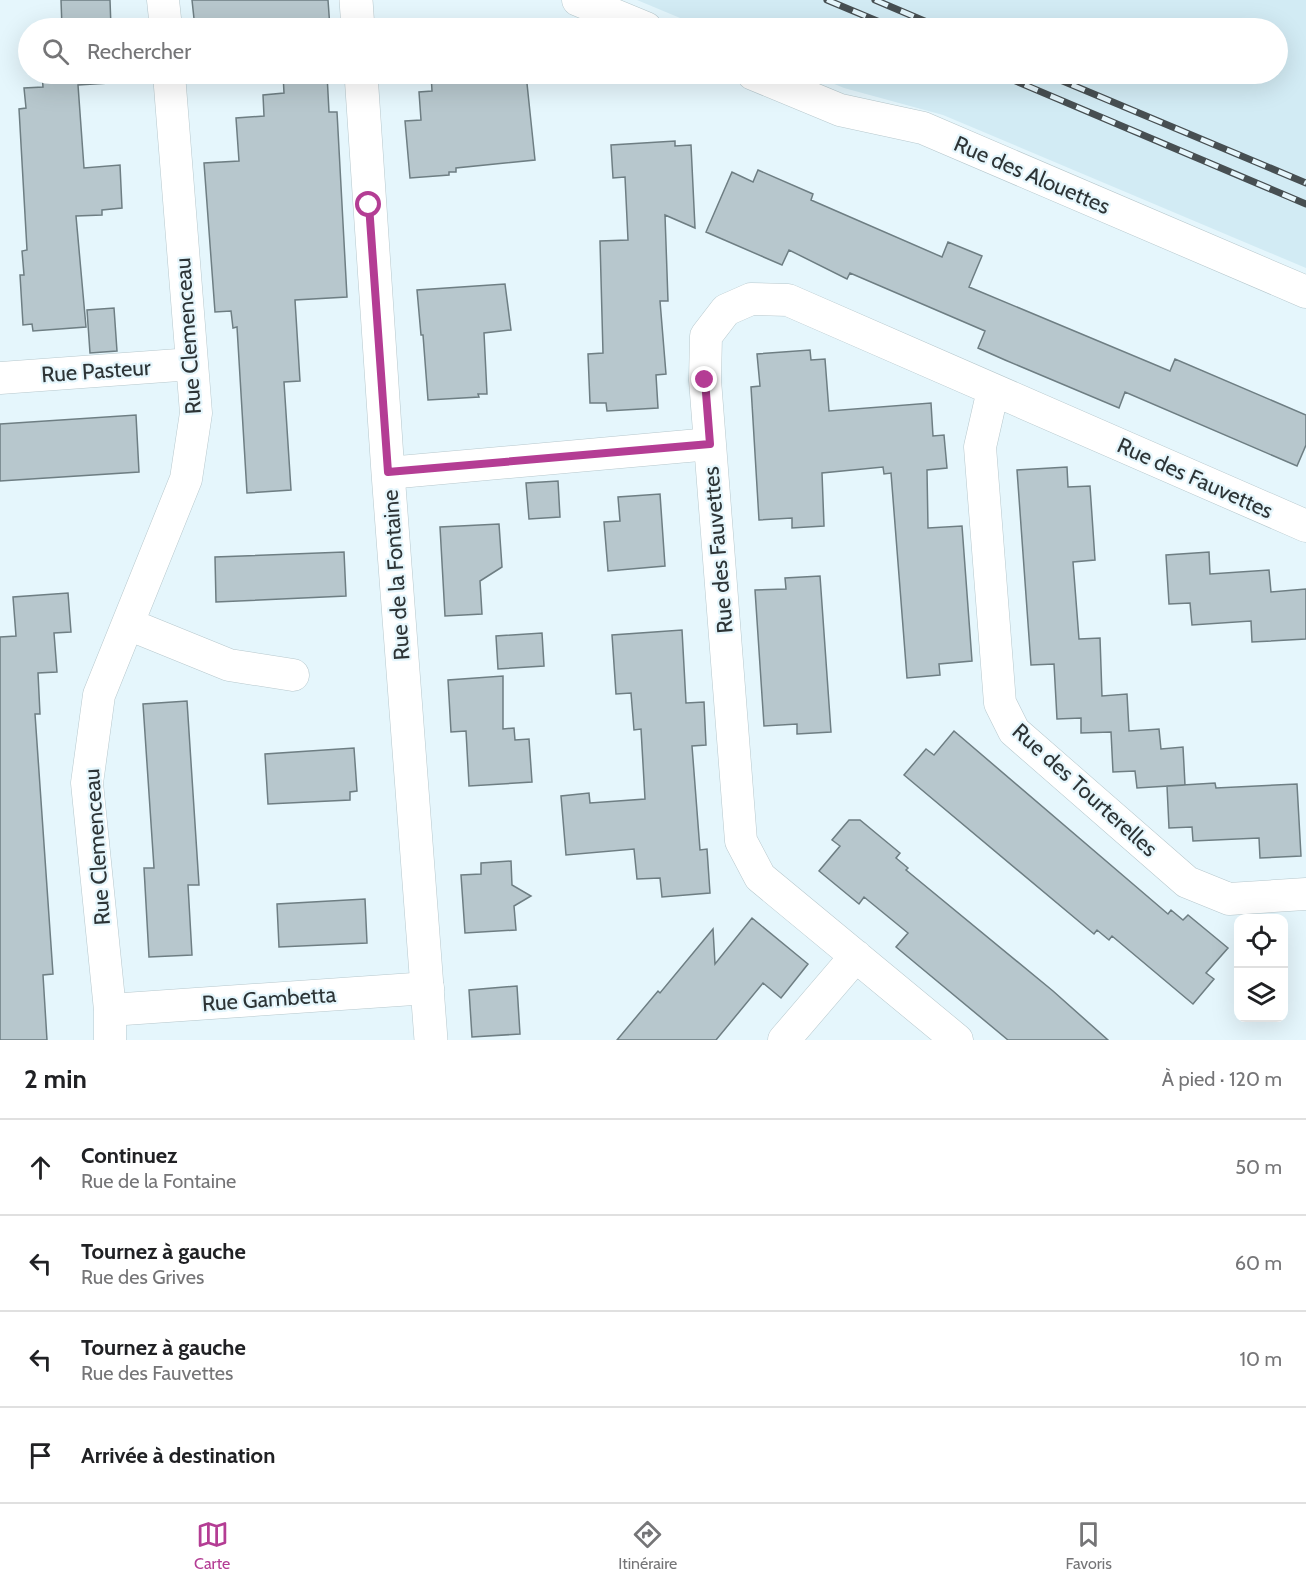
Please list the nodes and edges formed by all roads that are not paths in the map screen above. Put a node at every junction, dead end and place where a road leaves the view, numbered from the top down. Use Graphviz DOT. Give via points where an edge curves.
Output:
graph roads {
  1 [pos="163,0"];
  2 [pos="356,0"];
  3 [pos="578,0"];
  4 [pos="165,18"];
  5 [pos="357,18"];
  6 [pos="622,18"];
  7 [pos="170,84"];
  8 [pos="362,84"];
  9 [pos="777,84"];
  10 [pos="1306,292"];
  11 [pos="192,364"];
  12 [pos="0,378"];
  13 [pos="993,390"];
  14 [pos="710,444"];
  15 [pos="388,472"];
  16 [pos="1306,526"];
  17 [pos="129,624"];
  18 [pos="293,675"];
  19 [pos="1306,894"];
  20 [pos="856,957"];
  21 [pos="428,988"];
  22 [pos="110,1025"];
  23 [pos="431,1040"];
  24 [pos="784,1040"];
  25 [pos="957,1040"];
  1 -- 4 [label="street"];
  2 -- 5 [label="street"];
  3 -- 6 [label="street"];
  7 -- 11 [label="street, Rue Clemenceau"];
  8 -- 15 [label="street, Rue de la Fontaine"];
  9 -- 10 [label="street, Rue des Alouettes" via="840,110 923,128"];
  11 -- 12 [label="street, Rue Pasteur"];
  11 -- 17 [label="street, Rue Clemenceau" via="196,413 186,478"];
  13 -- 14 [label="street, Rue des Fauvettes" via="788,300 751,300 726,310 706,336"];
  13 -- 16 [label="street, Rue des Fauvettes"];
  13 -- 19 [label="street, Rue des Tourterelles" via="980,447 1000,704 1014,731 1187,882 1229,899"];
  14 -- 15 [label="street"];
  14 -- 20 [label="street, Rue des Fauvettes" via="741,841 760,877"];
  15 -- 21 [label="street, Rue de la Fontaine"];
  17 -- 18 [label="street" via="229,665"];
  17 -- 22 [label="street, Rue Clemenceau" via="99,695 87,783"];
  20 -- 24 [label="street"];
  20 -- 25 [label="street, Rue des Fauvettes"];
  21 -- 22 [label="street, Rue Gambetta"];
  21 -- 23 [label="street, Rue de la Fontaine"];
}
